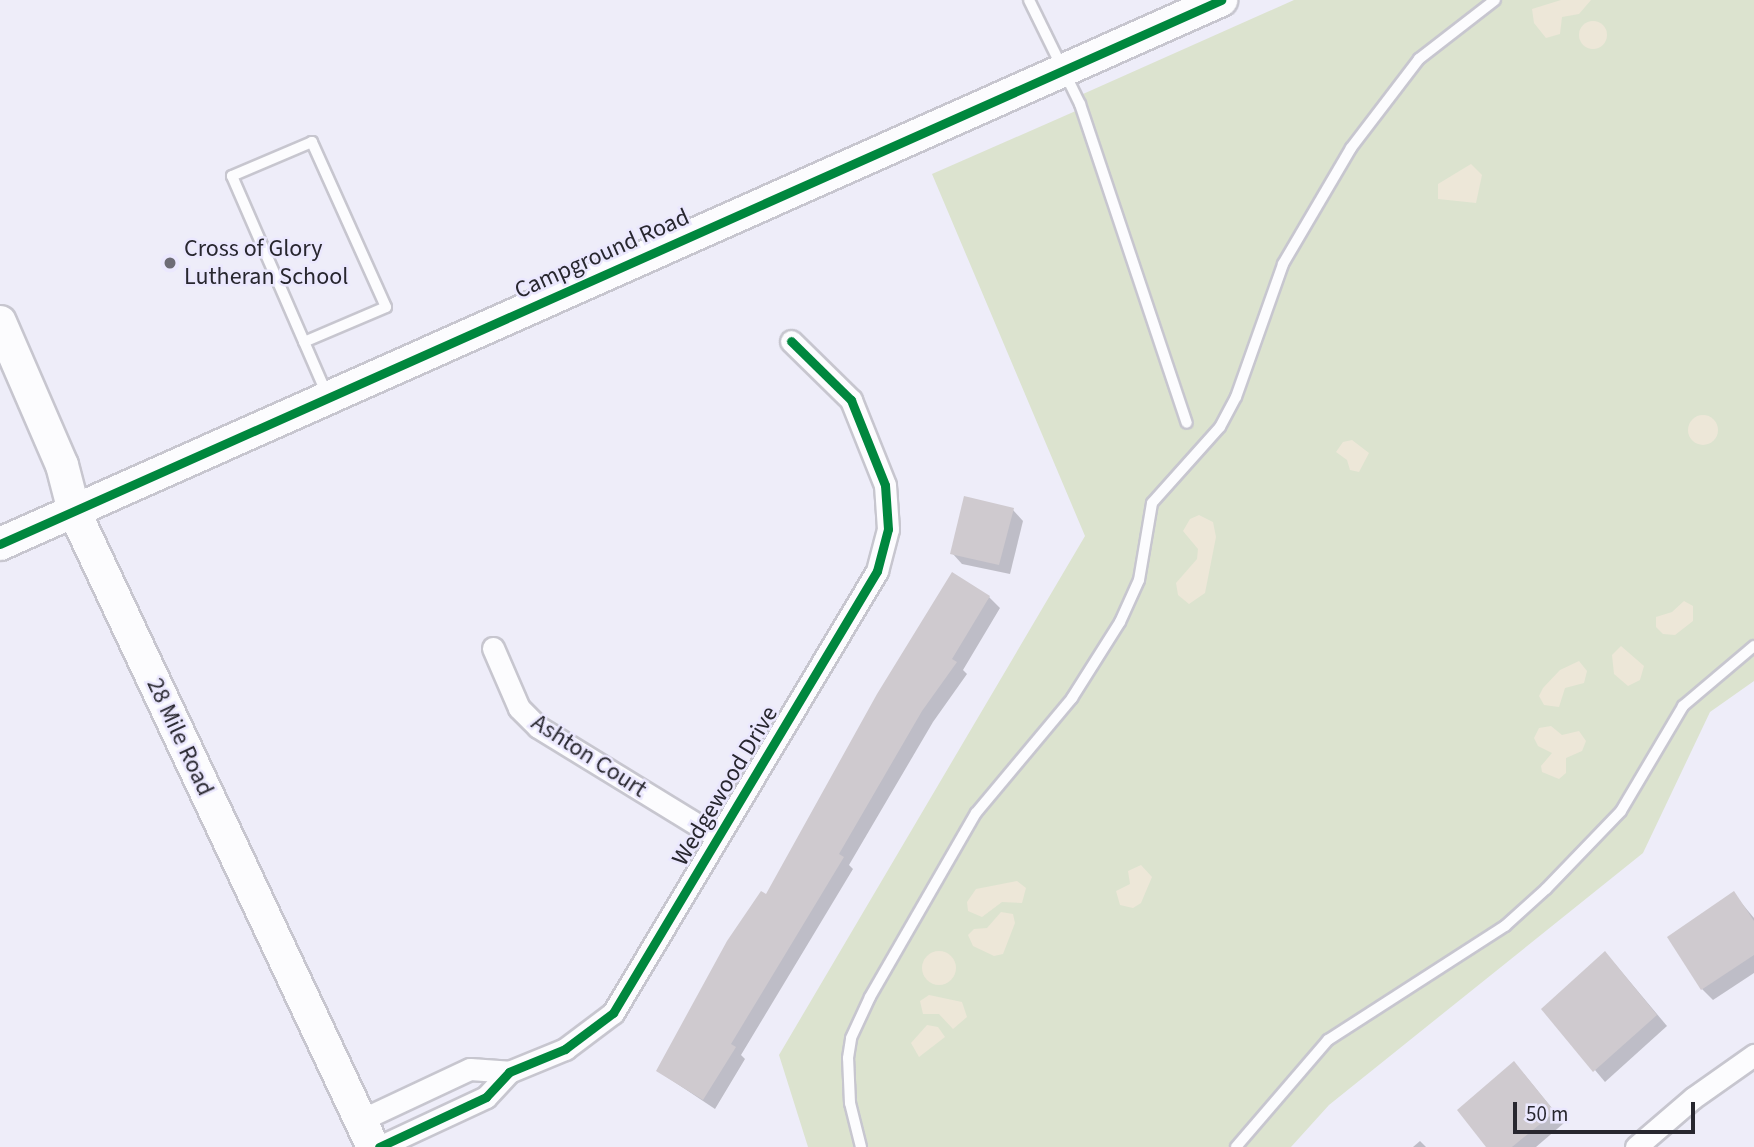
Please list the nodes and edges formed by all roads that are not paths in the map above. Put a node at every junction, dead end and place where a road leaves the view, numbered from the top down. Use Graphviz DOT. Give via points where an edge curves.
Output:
graph roads {
  1 [pos="1029,0"];
  2 [pos="1220,0"];
  3 [pos="1495,0"];
  4 [pos="1064,69"];
  5 [pos="0,322"];
  6 [pos="792,341"];
  7 [pos="304,342"];
  8 [pos="328,398"];
  9 [pos="1187,423"];
  10 [pos="74,511"];
  11 [pos="0,544"];
  12 [pos="1754,646"];
  13 [pos="493,648"];
  14 [pos="716,836"];
  15 [pos="1754,1055"];
  16 [pos="509,1072"];
  17 [pos="367,1134"];
  18 [pos="379,1147"];
  19 [pos="861,1147"];
  20 [pos="1236,1147"];
  21 [pos="1636,1147"];
  1 -- 4 [label="lane"];
  2 -- 4 [label="street, Campground Road"];
  3 -- 19 [label="lane" via="1419,59 1351,148 1283,264 1236,397 1220,427 1152,503 1139,580 1120,622 1072,698 976,813 870,997 851,1038 848,1058 850,1103"];
  4 -- 8 [label="street, Campground Road"];
  4 -- 9 [label="lane" via="1127,233"];
  5 -- 10 [label="street, 28 Mile Road" via="62,466"];
  6 -- 14 [label="street, Wedgewood Drive" via="851,400 885,485 888,529 877,571"];
  7 -- 7 [label="lane" via="232,176 312,142 386,307"];
  7 -- 8 [label="lane"];
  8 -- 10 [label="street, Campground Road"];
  10 -- 11 [label="street, Campground Road"];
  10 -- 17 [label="street, 28 Mile Road"];
  12 -- 20 [label="lane" via="1683,706 1621,811 1546,889 1505,926 1328,1040"];
  13 -- 14 [label="street, Ashton Court" via="519,708 538,727"];
  14 -- 16 [label="street, Wedgewood Drive" via="651,955 612,1013 565,1049"];
  15 -- 21 [label="street" via="1693,1098"];
  16 -- 17 [label="street, Wedgewood Drive" via="470,1069"];
  16 -- 18 [label="street, Wedgewood Drive" via="486,1097"];
}
